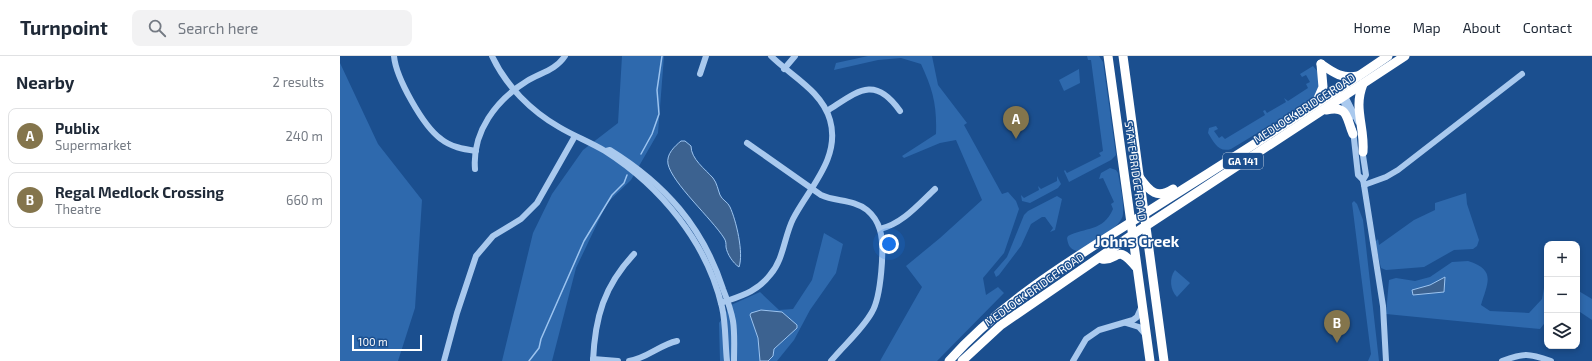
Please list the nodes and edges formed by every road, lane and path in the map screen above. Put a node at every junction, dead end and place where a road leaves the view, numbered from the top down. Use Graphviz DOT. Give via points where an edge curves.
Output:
graph roads {
  1 [pos="394,56"];
  2 [pos="492,56"];
  3 [pos="565,56"];
  4 [pos="706,56"];
  5 [pos="771,56"];
  6 [pos="795,56"];
  7 [pos="1108,56"];
  8 [pos="1123,56"];
  9 [pos="1388,56"];
  10 [pos="1405,56"];
  11 [pos="784,69"];
  12 [pos="700,74"];
  13 [pos="1522,74"];
  14 [pos="1361,80"];
  15 [pos="514,90"];
  16 [pos="1341,93"];
  17 [pos="1319,107"];
  18 [pos="827,111"];
  19 [pos="900,112"];
  20 [pos="1353,134"];
  21 [pos="575,136"];
  22 [pos="747,143"];
  23 [pos="476,151"];
  24 [pos="1363,152"];
  25 [pos="475,169"];
  26 [pos="1139,177"];
  27 [pos="1363,183"];
  28 [pos="1192,184"];
  29 [pos="812,188"];
  30 [pos="935,189"];
  31 [pos="1144,214"];
  32 [pos="1130,223"];
  33 [pos="1146,226"];
  34 [pos="880,229"];
  35 [pos="1132,235"];
  36 [pos="634,254"];
  37 [pos="1098,258"];
  38 [pos="1137,268"];
  39 [pos="724,302"];
  40 [pos="1142,304"];
  41 [pos="1126,323"];
  42 [pos="1147,336"];
  43 [pos="677,341"];
  44 [pos="593,360"];
  45 [pos="444,361"];
  46 [pos="618,361"];
  47 [pos="629,361"];
  48 [pos="727,361"];
  49 [pos="734,361"];
  50 [pos="831,361"];
  51 [pos="949,361"];
  52 [pos="962,361"];
  53 [pos="1073,361"];
  54 [pos="1150,361"];
  55 [pos="1164,361"];
  56 [pos="1386,361"];
  57 [pos="1502,361"];
  58 [pos="1551,361"];
  1 -- 23 [label="street" via="403,85 431,131 451,145"];
  2 -- 15 [label="street"];
  3 -- 15 [label="street" via="554,67"];
  4 -- 12 [label="street"];
  5 -- 11 [label="street"];
  6 -- 11 [label="street"];
  7 -- 32 [label="highway, STATE BRIDGE ROAD"];
  8 -- 26 [label="highway, STATE BRIDGE ROAD"];
  9 -- 14 [label="highway, MEDLOCK BRIDGE ROAD / GA 141"];
  10 -- 14 [label="highway, MEDLOCK BRIDGE ROAD / GA 141"];
  11 -- 18 [label="street" via="814,92"];
  13 -- 27 [label="street" via="1398,170 1386,177"];
  14 -- 16 [label="highway, MEDLOCK BRIDGE ROAD / GA 141"];
  14 -- 17 [label="highway" via="1338,75 1321,64 1323,87"];
  14 -- 24 [label="highway" via="1358,100"];
  15 -- 21 [label="street" via="543,117"];
  15 -- 23 [label="street" via="488,118 480,134"];
  16 -- 17 [label="highway, MEDLOCK BRIDGE ROAD / GA 141"];
  16 -- 20 [label="street" via="1351,118"];
  16 -- 24 [label="street" via="1357,118"];
  17 -- 20 [label="highway" via="1337,108 1345,113"];
  17 -- 28 [label="highway, MEDLOCK BRIDGE ROAD / GA 141"];
  17 -- 33 [label="highway, MEDLOCK BRIDGE ROAD / GA 141"];
  18 -- 19 [label="street" via="856,93 870,89 887,95"];
  18 -- 29 [label="street" via="832,129 831,149 826,164"];
  20 -- 27 [label="street" via="1358,175"];
  21 -- 39 [label="street" via="604,151 645,182 679,218 705,259"];
  21 -- 45 [label="street" via="537,203 522,219 493,236 476,256"];
  22 -- 29 [label="street"];
  23 -- 25 [label="street"];
  24 -- 27 [label="street" via="1366,175"];
  26 -- 28 [label="highway" via="1148,189 1158,194 1166,194 1181,185"];
  26 -- 31 [label="highway, STATE BRIDGE ROAD"];
  27 -- 56 [label="street" via="1383,306"];
  28 -- 31 [label="highway, MEDLOCK BRIDGE ROAD / GA 141"];
  29 -- 34 [label="street" via="828,198 849,201 861,206 872,216"];
  29 -- 39 [label="street" via="792,220 780,258 771,275 749,293"];
  30 -- 34 [label="street" via="900,221"];
  31 -- 32 [label="highway, MEDLOCK BRIDGE ROAD / GA 141"];
  31 -- 33 [label="highway, STATE BRIDGE ROAD"];
  32 -- 35 [label="highway, STATE BRIDGE ROAD"];
  32 -- 51 [label="highway, MEDLOCK BRIDGE ROAD / GA 141" via="1019,297"];
  33 -- 35 [label="highway, MEDLOCK BRIDGE ROAD / GA 141"];
  33 -- 55 [label="highway, STATE BRIDGE ROAD"];
  34 -- 50 [label="street" via="879,292 876,305"];
  35 -- 37 [label="highway, MEDLOCK BRIDGE ROAD / GA 141"];
  35 -- 38 [label="highway, STATE BRIDGE ROAD"];
  36 -- 44 [label="street" via="615,278 602,302 595,328"];
  37 -- 38 [label="highway" via="1105,260 1116,254 1125,255"];
  37 -- 52 [label="highway, MEDLOCK BRIDGE ROAD / GA 141" via="1001,324"];
  38 -- 40 [label="highway, STATE BRIDGE ROAD"];
  39 -- 48 [label="street"];
  39 -- 49 [label="street" via="733,321"];
  40 -- 41 [label="street" via="1137,317"];
  40 -- 42 [label="highway, STATE BRIDGE ROAD"];
  41 -- 42 [label="street" via="1139,327"];
  41 -- 53 [label="street" via="1099,330 1086,339"];
  42 -- 54 [label="highway, STATE BRIDGE ROAD"];
  43 -- 47 [label="street" via="644,358"];
  44 -- 46 [label="street"];
  57 -- 58 [label="street" via="1521,354"];
}
